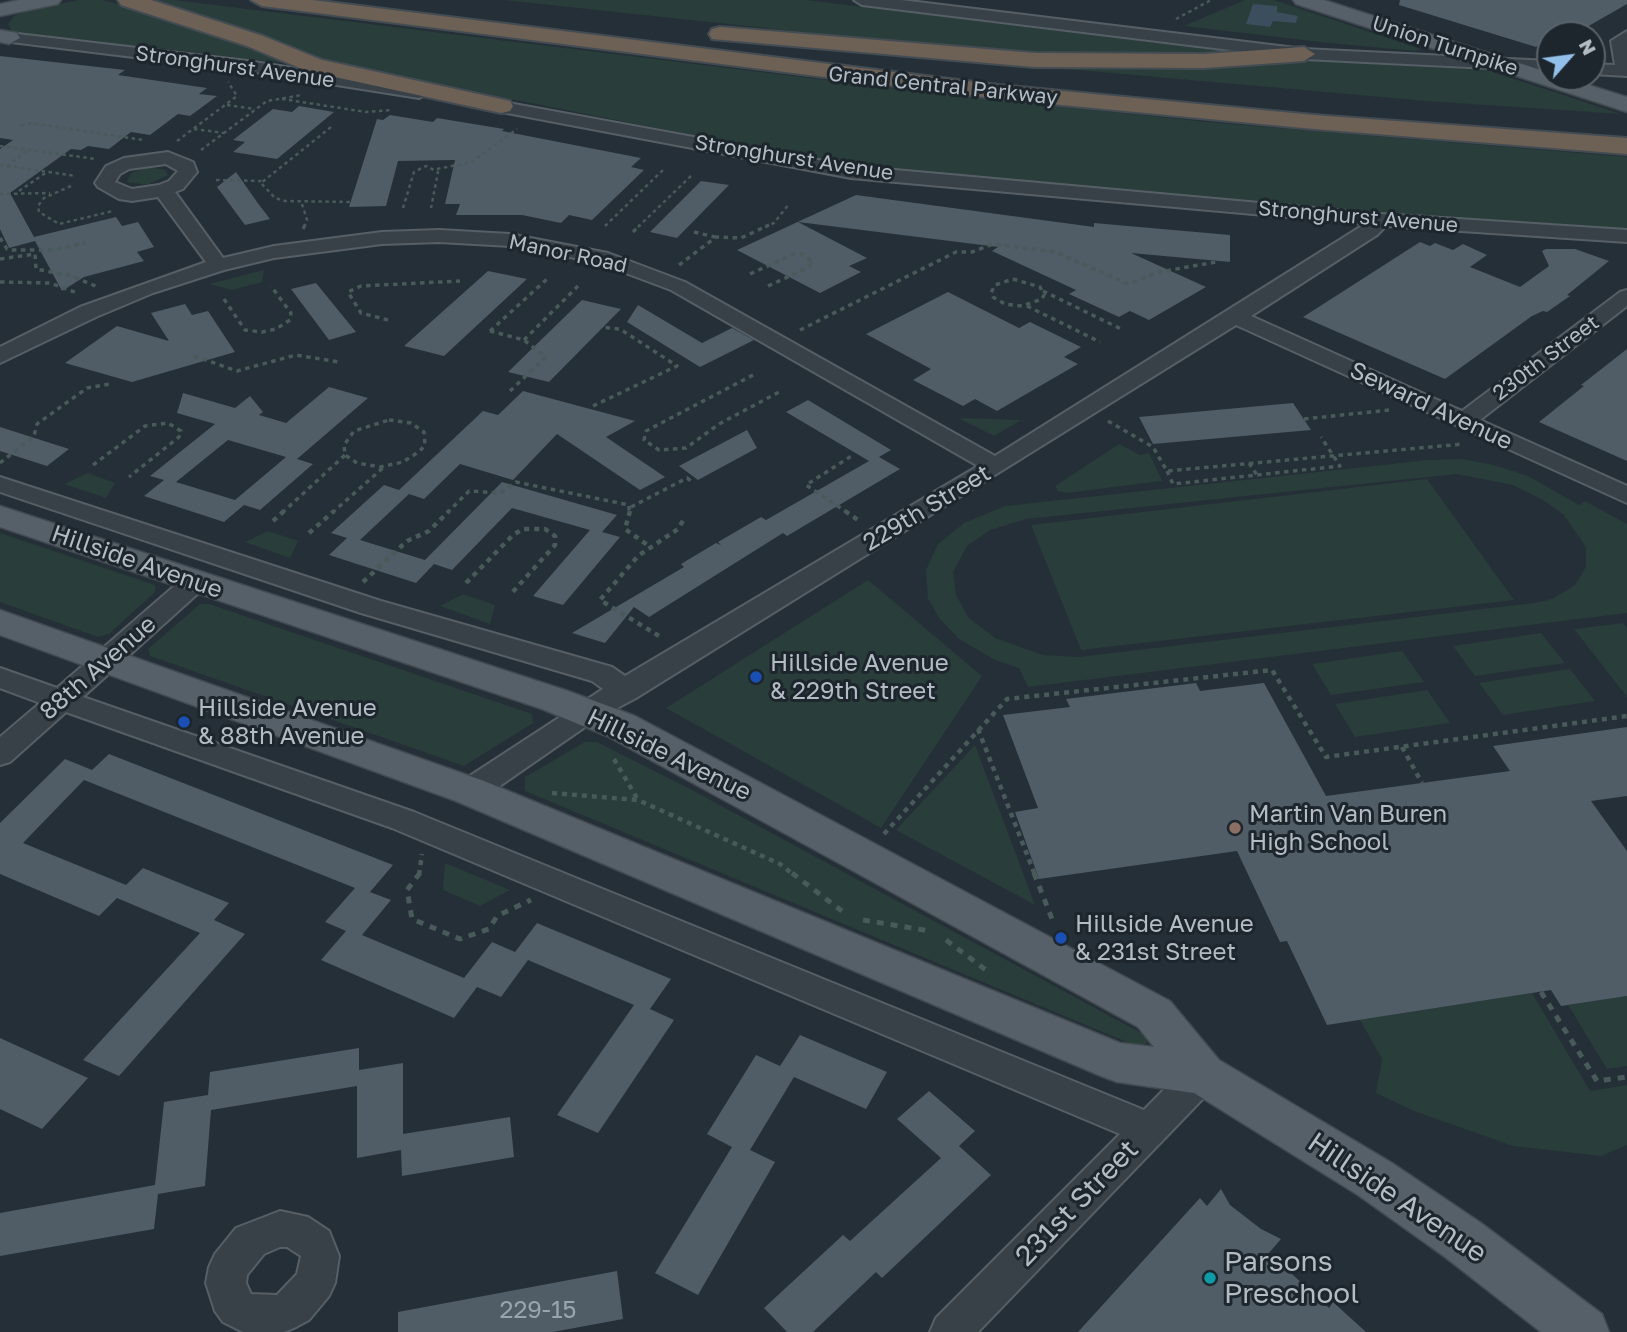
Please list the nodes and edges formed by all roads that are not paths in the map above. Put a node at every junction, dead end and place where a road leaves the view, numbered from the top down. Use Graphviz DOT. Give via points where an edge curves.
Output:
graph roads {
  1 [pos="51,0"];
  2 [pos="262,0"];
  3 [pos="402,0"];
  4 [pos="862,0"];
  5 [pos="1303,0"];
  6 [pos="1343,0"];
  7 [pos="132,1"];
  8 [pos="7,9"];
  9 [pos="582,19"];
  10 [pos="692,31"];
  11 [pos="1627,36"];
  12 [pos="4,37"];
  13 [pos="1304,54"];
  14 [pos="1536,62"];
  15 [pos="1496,63"];
  16 [pos="1536,65"];
  17 [pos="1606,73"];
  18 [pos="1606,78"];
  19 [pos="1626,78"];
  20 [pos="1627,105"];
  21 [pos="506,116"];
  22 [pos="1616,125"];
  23 [pos="1627,146"];
  24 [pos="163,190"];
  25 [pos="1381,220"];
  26 [pos="1627,236"];
  27 [pos="218,265"];
  28 [pos="1627,296"];
  29 [pos="1235,317"];
  30 [pos="0,356"];
  31 [pos="1467,432"];
  32 [pos="995,466"];
  33 [pos="0,484"];
  34 [pos="1627,495"];
  35 [pos="0,516"];
  36 [pos="196,582"];
  37 [pos="0,622"];
  38 [pos="106,660"];
  39 [pos="0,678"];
  40 [pos="626,691"];
  41 [pos="61,701"];
  42 [pos="585,713"];
  43 [pos="0,754"];
  44 [pos="470,791"];
  45 [pos="1203,1074"];
  46 [pos="1149,1129"];
  47 [pos="950,1332"];
  48 [pos="1583,1332"];
  1 -- 8 [label="main road"];
  2 -- 23 [label="highway, Grand Central Parkway" via="944,86 1300,121"];
  3 -- 9 [label="highway"];
  3 -- 22 [label="highway, Grand Central Parkway" via="1022,76"];
  4 -- 13 [label="street"];
  5 -- 15 [label="main road, Union Turnpike"];
  6 -- 14 [label="main road, Union Turnpike"];
  7 -- 21 [label="highway" via="315,66"];
  8 -- 12 [label="main road" via="2,22"];
  10 -- 13 [label="highway" via="1048,61 1204,61"];
  11 -- 19 [label="street" via="1619,41"];
  12 -- 21 [label="street, Stronghurst Avenue" via="248,66"];
  13 -- 15 [label="street"];
  15 -- 16 [label="street"];
  15 -- 20 [label="main road, Union Turnpike"];
  17 -- 19 [label="street"];
  18 -- 19 [label="main road"];
  21 -- 25 [label="street, Stronghurst Avenue" via="851,172"];
  24 -- 27 [label="street"];
  25 -- 26 [label="street, Stronghurst Avenue"];
  25 -- 29 [label="street, 229th Street"];
  27 -- 30 [label="street, Manor Road" via="88,312"];
  27 -- 32 [label="street, Manor Road" via="318,244 439,236 522,242 601,257 678,286"];
  28 -- 31 [label="street, 230th Street"];
  29 -- 31 [label="street, Seward Avenue"];
  29 -- 32 [label="street, 229th Street"];
  31 -- 34 [label="street, Seward Avenue"];
  32 -- 40 [label="street, 229th Street"];
  33 -- 40 [label="street, Hillside Avenue" via="371,607 602,674"];
  35 -- 36 [label="main road, Hillside Avenue"];
  36 -- 38 [label="street, 88th Avenue"];
  36 -- 42 [label="main road, Hillside Avenue"];
  37 -- 38 [label="main road, Hillside Avenue"];
  38 -- 41 [label="street, 88th Avenue"];
  38 -- 44 [label="main road, Hillside Avenue"];
  39 -- 41 [label="street"];
  40 -- 42 [label="street, 229th Street"];
  41 -- 43 [label="street, 88th Avenue"];
  41 -- 46 [label="street" via="403,820"];
  42 -- 44 [label="street, 229th Street"];
  42 -- 45 [label="main road, Hillside Avenue" via="621,726 1154,1014"];
  44 -- 45 [label="main road, Hillside Avenue" via="1117,1062"];
  45 -- 46 [label="street, 231st Street"];
  45 -- 48 [label="main road, Hillside Avenue" via="1376,1179"];
  46 -- 47 [label="street, 231st Street"];
}
